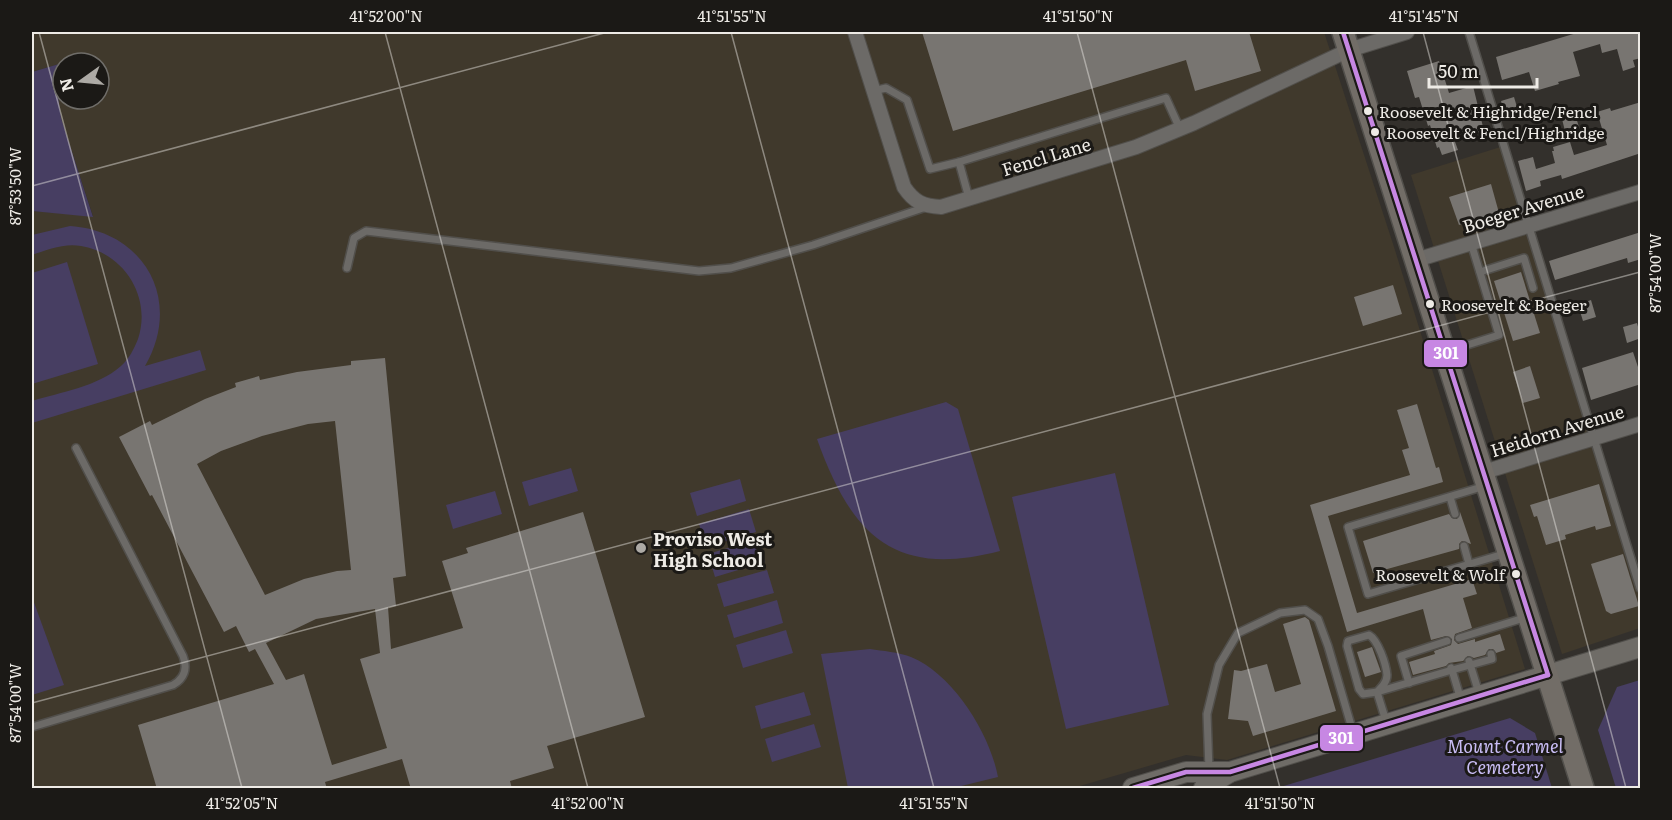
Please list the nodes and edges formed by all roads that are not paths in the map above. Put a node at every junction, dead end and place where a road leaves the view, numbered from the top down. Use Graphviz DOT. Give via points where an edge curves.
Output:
graph roads {
  1 [pos="855,32"];
  2 [pos="1407,32"];
  3 [pos="1469,32"];
  4 [pos="1346,41"];
  5 [pos="873,91"];
  6 [pos="1180,129"];
  7 [pos="959,162"];
  8 [pos="1641,192"];
  9 [pos="969,198"];
  10 [pos="928,207"];
  11 [pos="1528,225"];
  12 [pos="1471,243"];
  13 [pos="1416,260"];
  14 [pos="347,267"];
  15 [pos="1480,272"];
  16 [pos="1533,288"];
  17 [pos="1445,351"];
  18 [pos="1641,424"];
  19 [pos="1594,438"];
  20 [pos="76,448"];
  21 [pos="1486,479"];
  22 [pos="1450,497"];
  23 [pos="1455,514"];
  24 [pos="1464,546"];
  25 [pos="1509,552"];
  26 [pos="1469,564"];
  27 [pos="1641,588"];
  28 [pos="1530,616"];
  29 [pos="1484,630"];
  30 [pos="1486,639"];
  31 [pos="1465,645"];
  32 [pos="1641,647"];
  33 [pos="1421,650"];
  34 [pos="1446,651"];
  35 [pos="1491,654"];
  36 [pos="1423,658"];
  37 [pos="1470,663"];
  38 [pos="1451,668"];
  39 [pos="1548,675"];
  40 [pos="1409,683"];
  41 [pos="1377,692"];
  42 [pos="1471,698"];
  43 [pos="1386,724"];
  44 [pos="32,727"];
  45 [pos="1353,734"];
  46 [pos="1207,780"];
  47 [pos="1133,789"];
  48 [pos="1583,789"];
  1 -- 5 [label="street"];
  2 -- 4 [label="street, Fencl Lane"];
  3 -- 11 [label="lane"];
  4 -- 6 [label="street, Fencl Lane"];
  4 -- 13 [label="main road"];
  5 -- 7 [label="lane" via="886,88 907,100 930,169"];
  5 -- 10 [label="street" via="904,187 911,197"];
  6 -- 7 [label="lane" via="1166,99"];
  6 -- 9 [label="street, Fencl Lane" via="1136,147"];
  7 -- 9 [label="lane"];
  8 -- 11 [label="street, Boeger Avenue"];
  9 -- 10 [label="street, Fencl Lane"];
  10 -- 14 [label="lane" via="731,268 699,270 366,231 354,238"];
  11 -- 12 [label="street, Boeger Avenue"];
  11 -- 19 [label="lane"];
  12 -- 13 [label="street, Boeger Avenue"];
  12 -- 15 [label="lane"];
  13 -- 17 [label="main road"];
  15 -- 16 [label="lane" via="1524,258"];
  15 -- 17 [label="lane" via="1499,335"];
  17 -- 21 [label="main road"];
  18 -- 19 [label="street, Heidorn Avenue"];
  19 -- 21 [label="street, Heidorn Avenue"];
  19 -- 27 [label="lane"];
  20 -- 44 [label="lane" via="183,656 186,669 173,685"];
  21 -- 22 [label="lane"];
  21 -- 25 [label="main road"];
  22 -- 23 [label="lane"];
  22 -- 26 [label="lane" via="1348,527 1368,594"];
  24 -- 26 [label="lane"];
  25 -- 26 [label="lane"];
  25 -- 28 [label="main road"];
  28 -- 29 [label="lane"];
  28 -- 39 [label="main road"];
  29 -- 30 [label="lane"];
  29 -- 31 [label="lane" via="1461,637"];
  32 -- 39 [label="main road"];
  33 -- 34 [label="lane" via="1445,642"];
  33 -- 36 [label="lane"];
  33 -- 40 [label="lane" via="1401,656"];
  35 -- 37 [label="lane" via="1492,658"];
  37 -- 38 [label="lane"];
  37 -- 42 [label="lane"];
  38 -- 40 [label="lane"];
  38 -- 42 [label="lane"];
  39 -- 42 [label="main road"];
  39 -- 48 [label="main road"];
  40 -- 41 [label="lane"];
  41 -- 41 [label="lane" via="1387,676 1377,642 1369,635 1353,638 1347,646 1359,689 1365,695"];
  41 -- 43 [label="lane"];
  42 -- 43 [label="main road"];
  43 -- 45 [label="main road"];
  45 -- 46 [label="main road"];
  45 -- 46 [label="lane" via="1318,619 1305,609 1280,613 1238,633 1219,665 1207,714"];
  46 -- 47 [label="main road" via="1186,772"];
}
